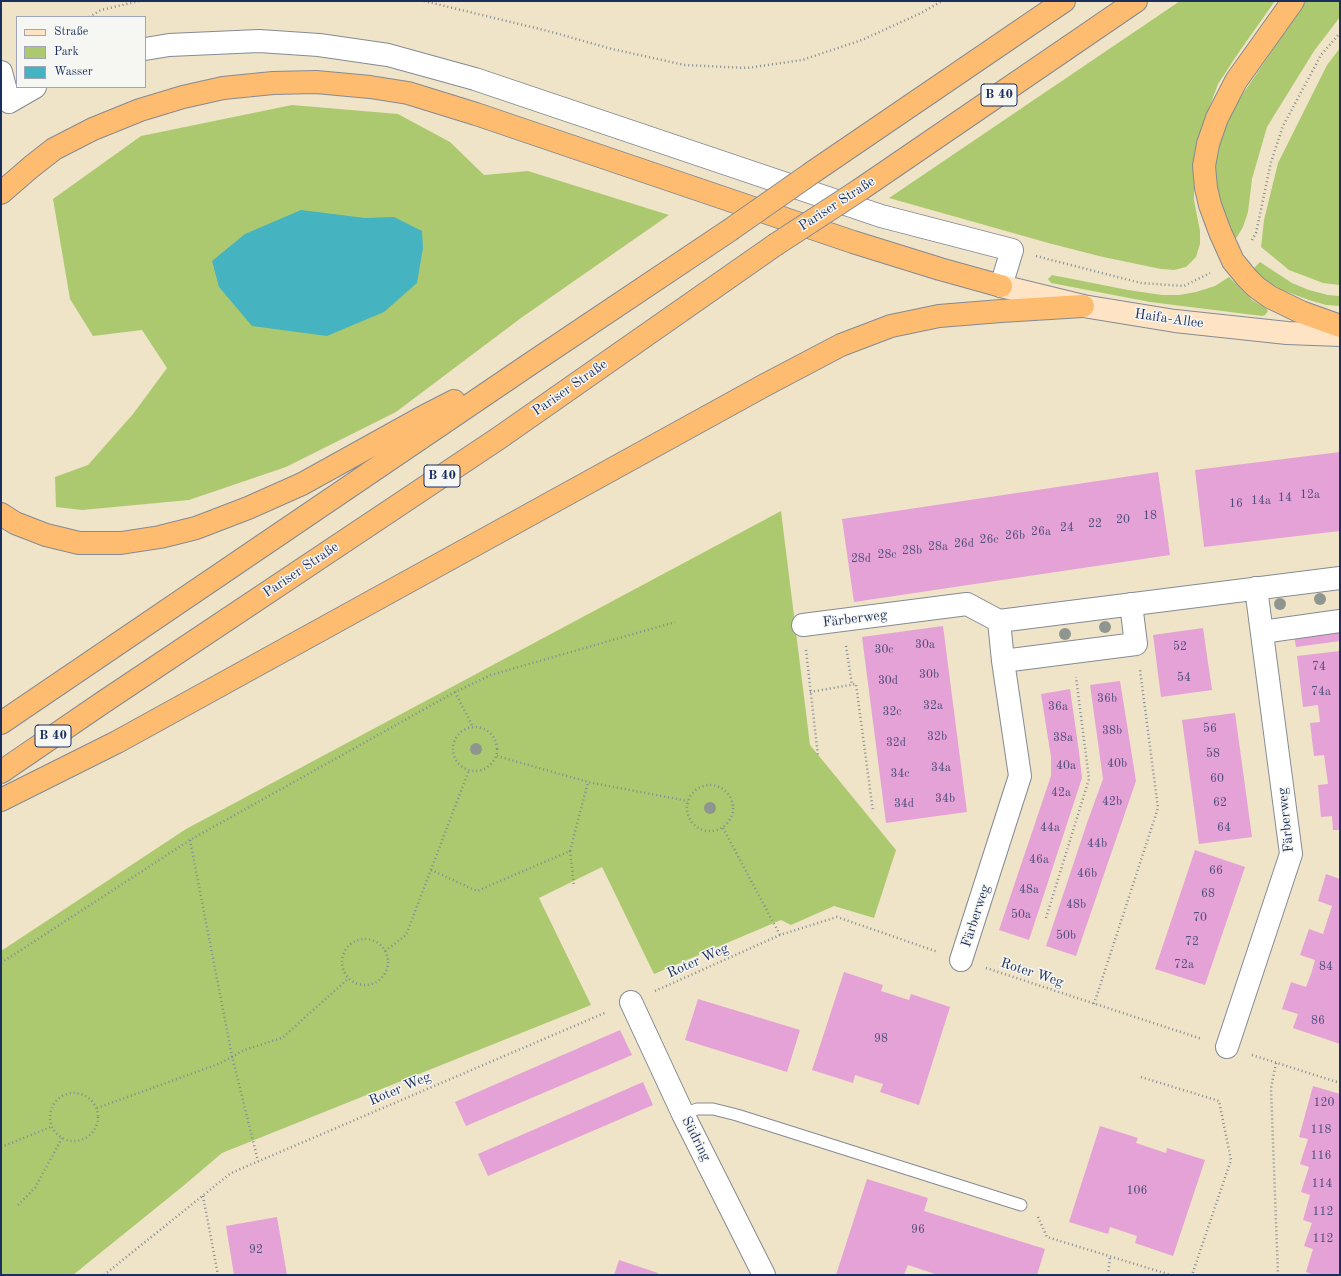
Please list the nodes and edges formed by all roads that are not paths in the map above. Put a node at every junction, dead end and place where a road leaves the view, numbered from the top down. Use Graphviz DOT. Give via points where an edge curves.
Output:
graph roads {
  1 [pos="1064,1"];
  2 [pos="1136,1"];
  3 [pos="1293,1"];
  4 [pos="146,49"];
  5 [pos="1,72"];
  6 [pos="32,88"];
  7 [pos="1,193"];
  8 [pos="1001,286"];
  9 [pos="1083,306"];
  10 [pos="1340,326"];
  11 [pos="1340,335"];
  12 [pos="530,364"];
  13 [pos="1,514"];
  14 [pos="1340,578"];
  15 [pos="1256,588"];
  16 [pos="1131,604"];
  17 [pos="999,621"];
  18 [pos="1340,621"];
  19 [pos="803,625"];
  20 [pos="1262,632"];
  21 [pos="1003,661"];
  22 [pos="1,723"];
  23 [pos="1,772"];
  24 [pos="1,800"];
  25 [pos="961,960"];
  26 [pos="631,1002"];
  27 [pos="1227,1047"];
  28 [pos="683,1114"];
  29 [pos="1022,1205"];
  30 [pos="764,1275"];
  1 -- 12 [label="highway, B 40, bridge"];
  2 -- 23 [label="highway, Pariser Straße / B 40, bridge" via="775,245 499,438"];
  3 -- 10 [label="highway" via="1236,81 1217,118 1204,166 1206,188 1220,232 1234,261 1252,283 1270,297"];
  4 -- 8 [label="street" via="169,45 259,41 319,44 388,55 475,79 880,216 1012,250"];
  5 -- 6 [label="street" via="10,102"];
  7 -- 8 [label="highway" via="61,145 140,110 183,96 223,88 273,83 316,82 370,87 408,93 469,112 853,242"];
  8 -- 9 [label="street, Haifa-Allee"];
  9 -- 11 [label="street, Haifa-Allee" via="1175,321 1288,333"];
  9 -- 24 [label="highway" via="939,316 891,326 841,345 117,742"];
  12 -- 13 [label="highway" via="421,418 302,484 196,528 121,543 79,543 46,535 15,523"];
  12 -- 22 [label="highway, B 40"];
  14 -- 15 [label="street"];
  15 -- 16 [label="street"];
  15 -- 20 [label="street, Färberweg"];
  16 -- 17 [label="street"];
  16 -- 21 [label="street" via="1136,644"];
  17 -- 19 [label="street, Färberweg" via="967,604"];
  17 -- 21 [label="street, Färberweg"];
  18 -- 20 [label="street"];
  20 -- 27 [label="street, Färberweg" via="1291,854"];
  21 -- 25 [label="street, Färberweg" via="1020,776"];
  26 -- 28 [label="street, Südring"];
  28 -- 29 [label="lane" via="697,1109 713,1109 737,1115"];
  28 -- 30 [label="street, Südring"];
}
